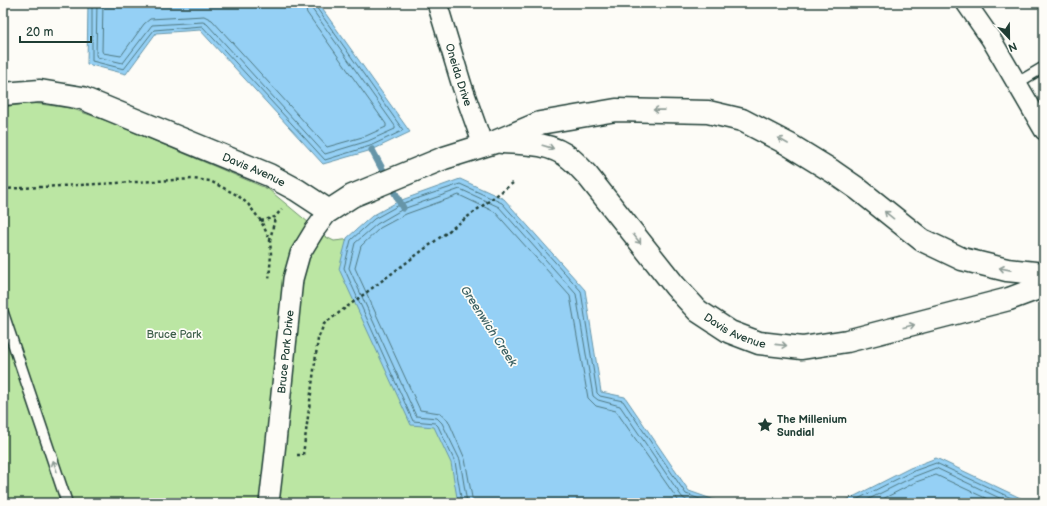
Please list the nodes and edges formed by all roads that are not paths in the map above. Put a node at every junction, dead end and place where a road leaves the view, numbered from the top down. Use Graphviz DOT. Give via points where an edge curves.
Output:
graph roads {
  1 [pos="437,3"];
  2 [pos="966,3"];
  3 [pos="1044,67"];
  4 [pos="1017,83"];
  5 [pos="3,94"];
  6 [pos="1044,130"];
  7 [pos="489,144"];
  8 [pos="329,211"];
  9 [pos="1044,274"];
  10 [pos="1044,286"];
  11 [pos="3,313"];
  12 [pos="68,503"];
  13 [pos="268,503"];
  1 -- 7 [label="street, Oneida Drive" via="462,86"];
  2 -- 4 [label="street"];
  3 -- 4 [label="lane"];
  4 -- 6 [label="street"];
  5 -- 8 [label="main road, Davis Avenue" via="40,91 82,98 269,175"];
  7 -- 8 [label="main road, Davis Avenue" via="444,158 352,196"];
  9 -- 7 [label="main road, Davis Avenue, one-way" via="1008,270 962,259 922,240 858,189 770,133 742,120 708,112 616,110 540,123"];
  7 -- 10 [label="main road, Davis Avenue, one-way" via="534,143 554,149 571,159 587,175 675,286 698,311 730,332 759,343 802,348 846,341 1009,299"];
  8 -- 13 [label="street, Bruce Park Drive" via="300,254 293,279"];
  12 -- 11 [label="lane, one-way"];
}
